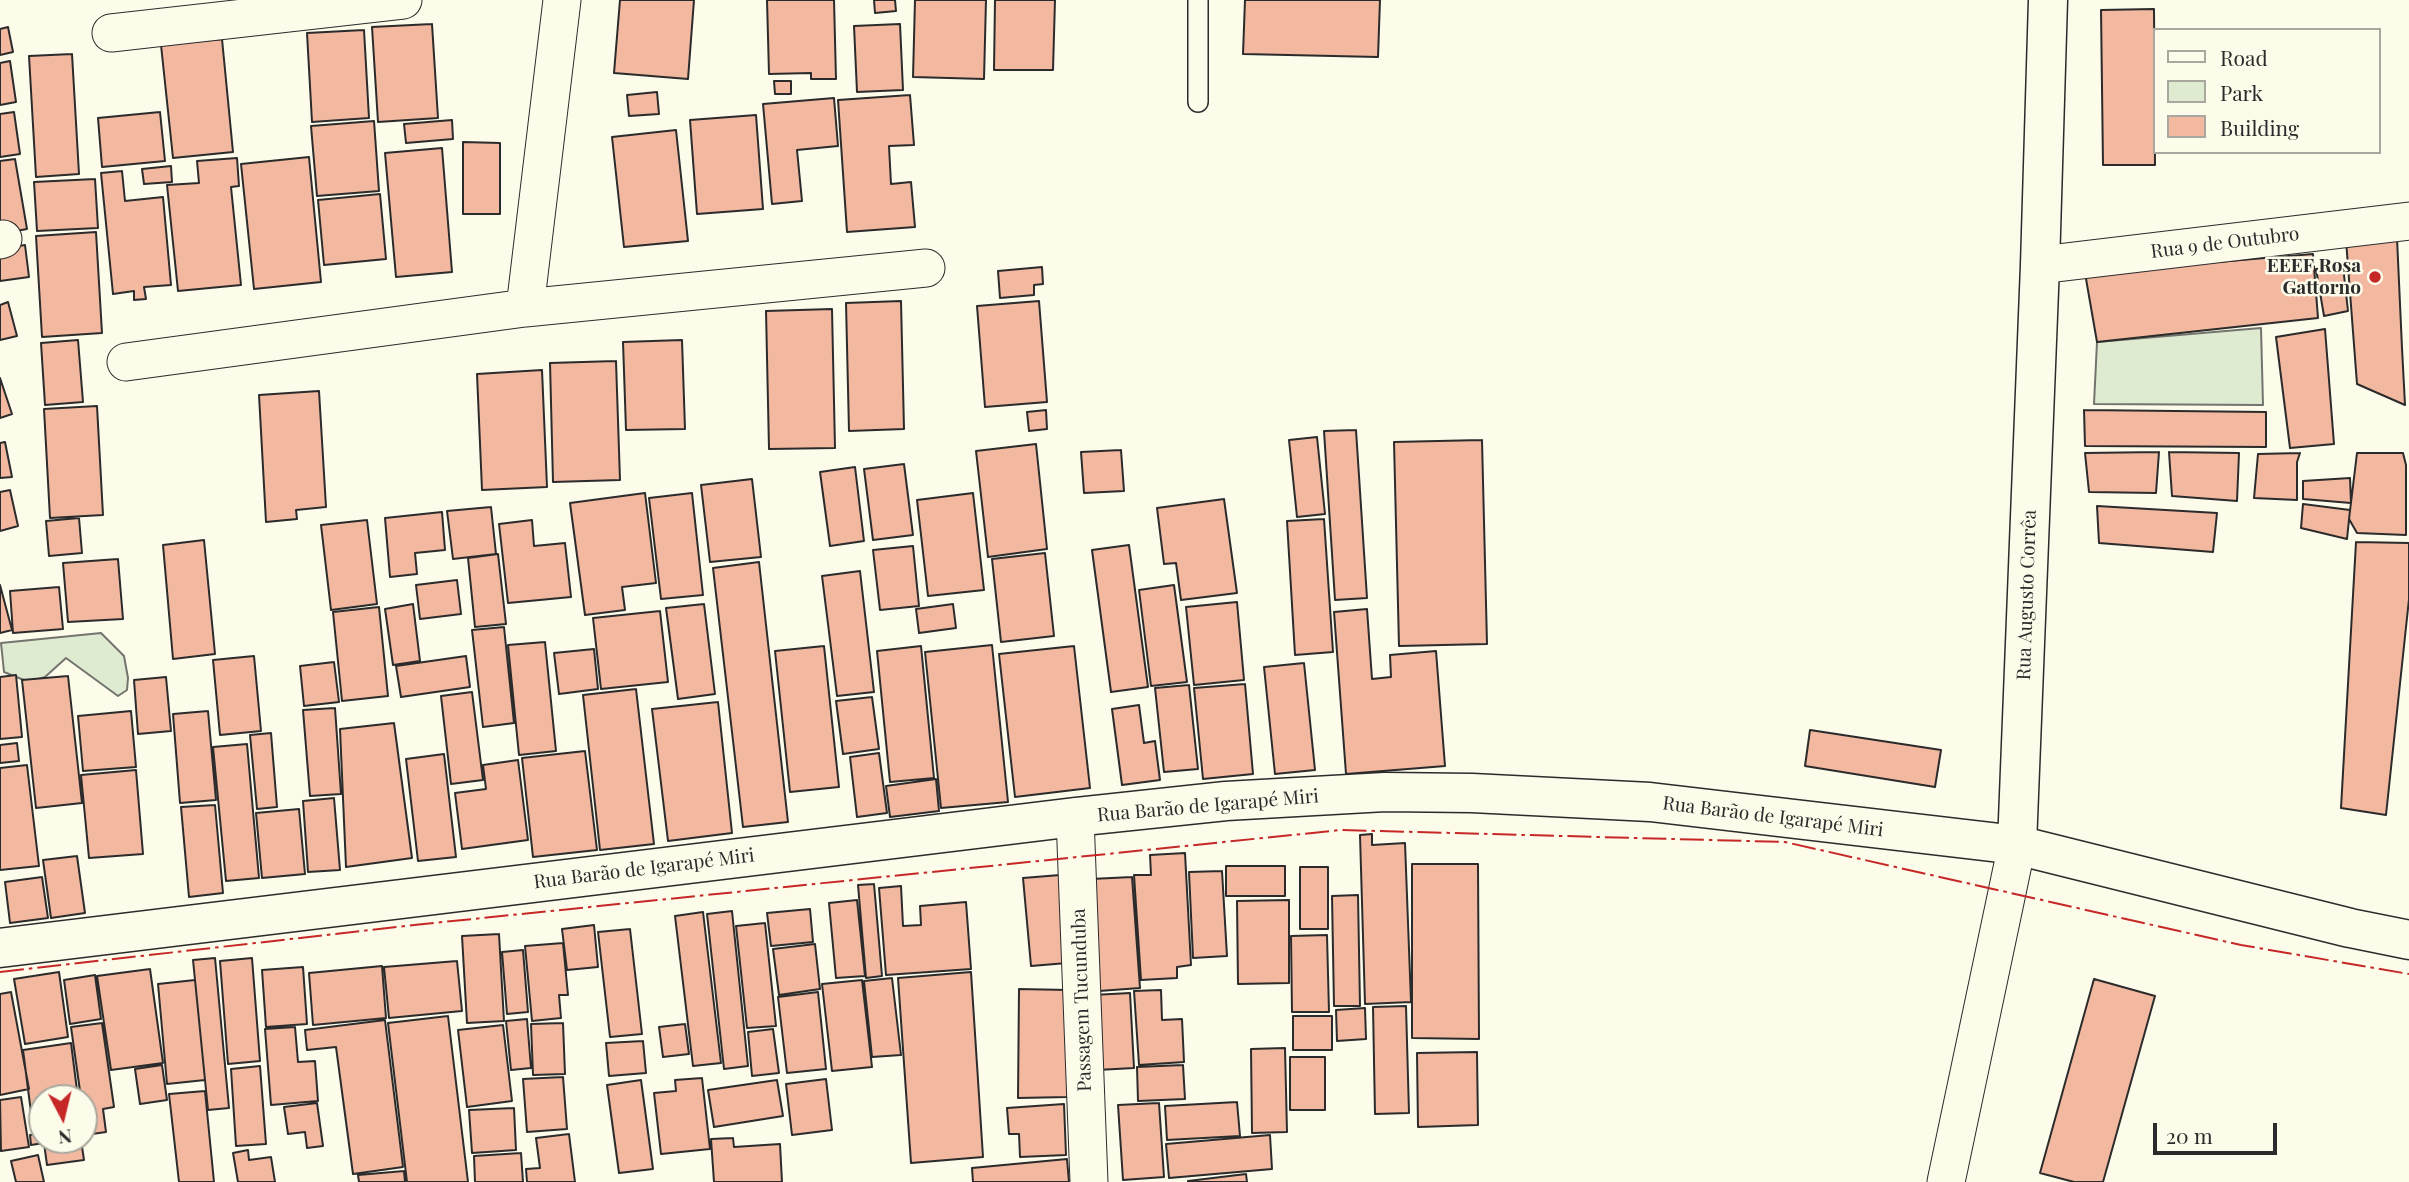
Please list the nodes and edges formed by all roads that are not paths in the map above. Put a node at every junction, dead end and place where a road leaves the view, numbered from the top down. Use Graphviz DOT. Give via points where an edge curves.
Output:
graph roads {
  1 [pos="403,0"];
  2 [pos="562,0"];
  3 [pos="1198,0"];
  4 [pos="2048,0"];
  5 [pos="111,33"];
  6 [pos="1198,102"];
  7 [pos="2409,220"];
  8 [pos="2040,265"];
  9 [pos="926,268"];
  10 [pos="525,309"];
  11 [pos="126,362"];
  12 [pos="1074,817"];
  13 [pos="2017,845"];
  14 [pos="2409,940"];
  15 [pos="0,948"];
  16 [pos="1089,1182"];
  17 [pos="1946,1182"];
  1 -- 5 [label="street"];
  2 -- 10 [label="street"];
  3 -- 6 [label="lane"];
  4 -- 8 [label="street, Rua Augusto Corrêa"];
  7 -- 8 [label="street, Rua 9 de Outubro"];
  8 -- 13 [label="street, Rua Augusto Corrêa"];
  9 -- 10 [label="street"];
  10 -- 11 [label="street"];
  12 -- 13 [label="street, Rua Barão de Igarapé Miri" via="1240,800 1385,792 1472,793 1650,802"];
  12 -- 15 [label="street, Rua Barão de Igarapé Miri"];
  12 -- 16 [label="street, Passagem Tucunduba"];
  13 -- 14 [label="street, Rua Barão de Igarapé Miri"];
  13 -- 17 [label="street, Rua Augusto Corrêa"];
}
